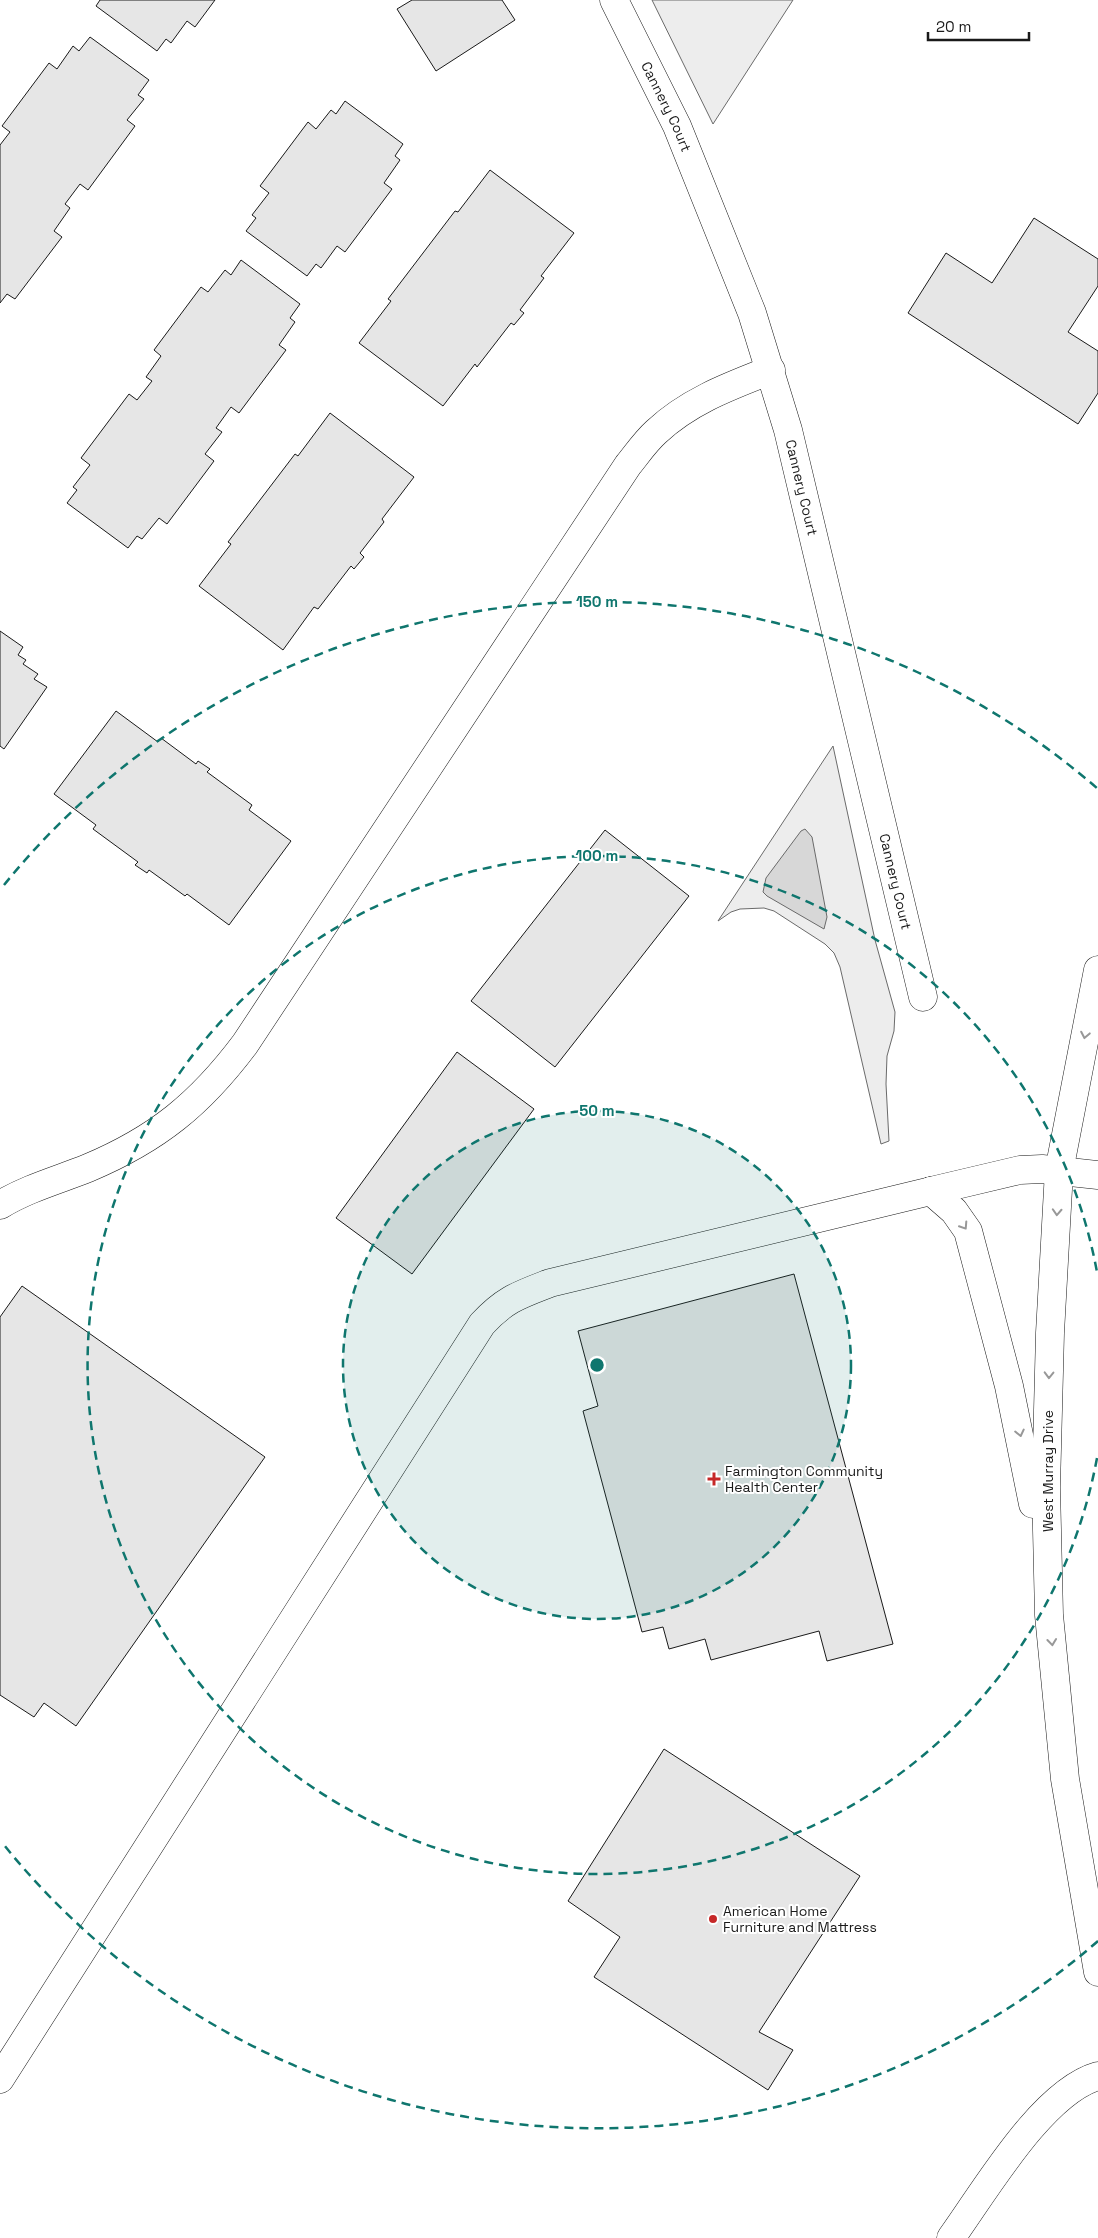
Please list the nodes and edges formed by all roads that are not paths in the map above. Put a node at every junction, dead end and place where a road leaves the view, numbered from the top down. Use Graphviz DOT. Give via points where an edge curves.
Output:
graph roads {
  1 [pos="614,0"];
  2 [pos="771,370"];
  3 [pos="1098,970"];
  4 [pos="923,997"];
  5 [pos="1059,1171"];
  6 [pos="1098,1175"];
  7 [pos="931,1191"];
  8 [pos="0,1205"];
  9 [pos="1049,1615"];
  10 [pos="1098,1972"];
  11 [pos="1098,2076"];
  12 [pos="0,2079"];
  13 [pos="951,2238"];
  1 -- 2 [label="main road, Cannery Court" via="677,126 752,313"];
  2 -- 4 [label="main road, Cannery Court"];
  2 -- 8 [label="main road" via="712,393 680,412 655,433 628,465 224,1073 190,1108 156,1134 89,1168 22,1192"];
  3 -- 5 [label="main road, West Murray Drive, one-way"];
  5 -- 6 [label="main road"];
  5 -- 7 [label="main road" via="1020,1170"];
  5 -- 9 [label="main road, West Murray Drive, one-way" via="1046,1487"];
  7 -- 9 [label="main road, one-way" via="954,1211 968,1231 1030,1476"];
  7 -- 12 [label="main road" via="550,1283 513,1297 498,1307 482,1324"];
  9 -- 10 [label="main road, West Murray Drive, one-way" via="1065,1779"];
  11 -- 13 [label="main road" via="1088,2079 1048,2107"];
}
